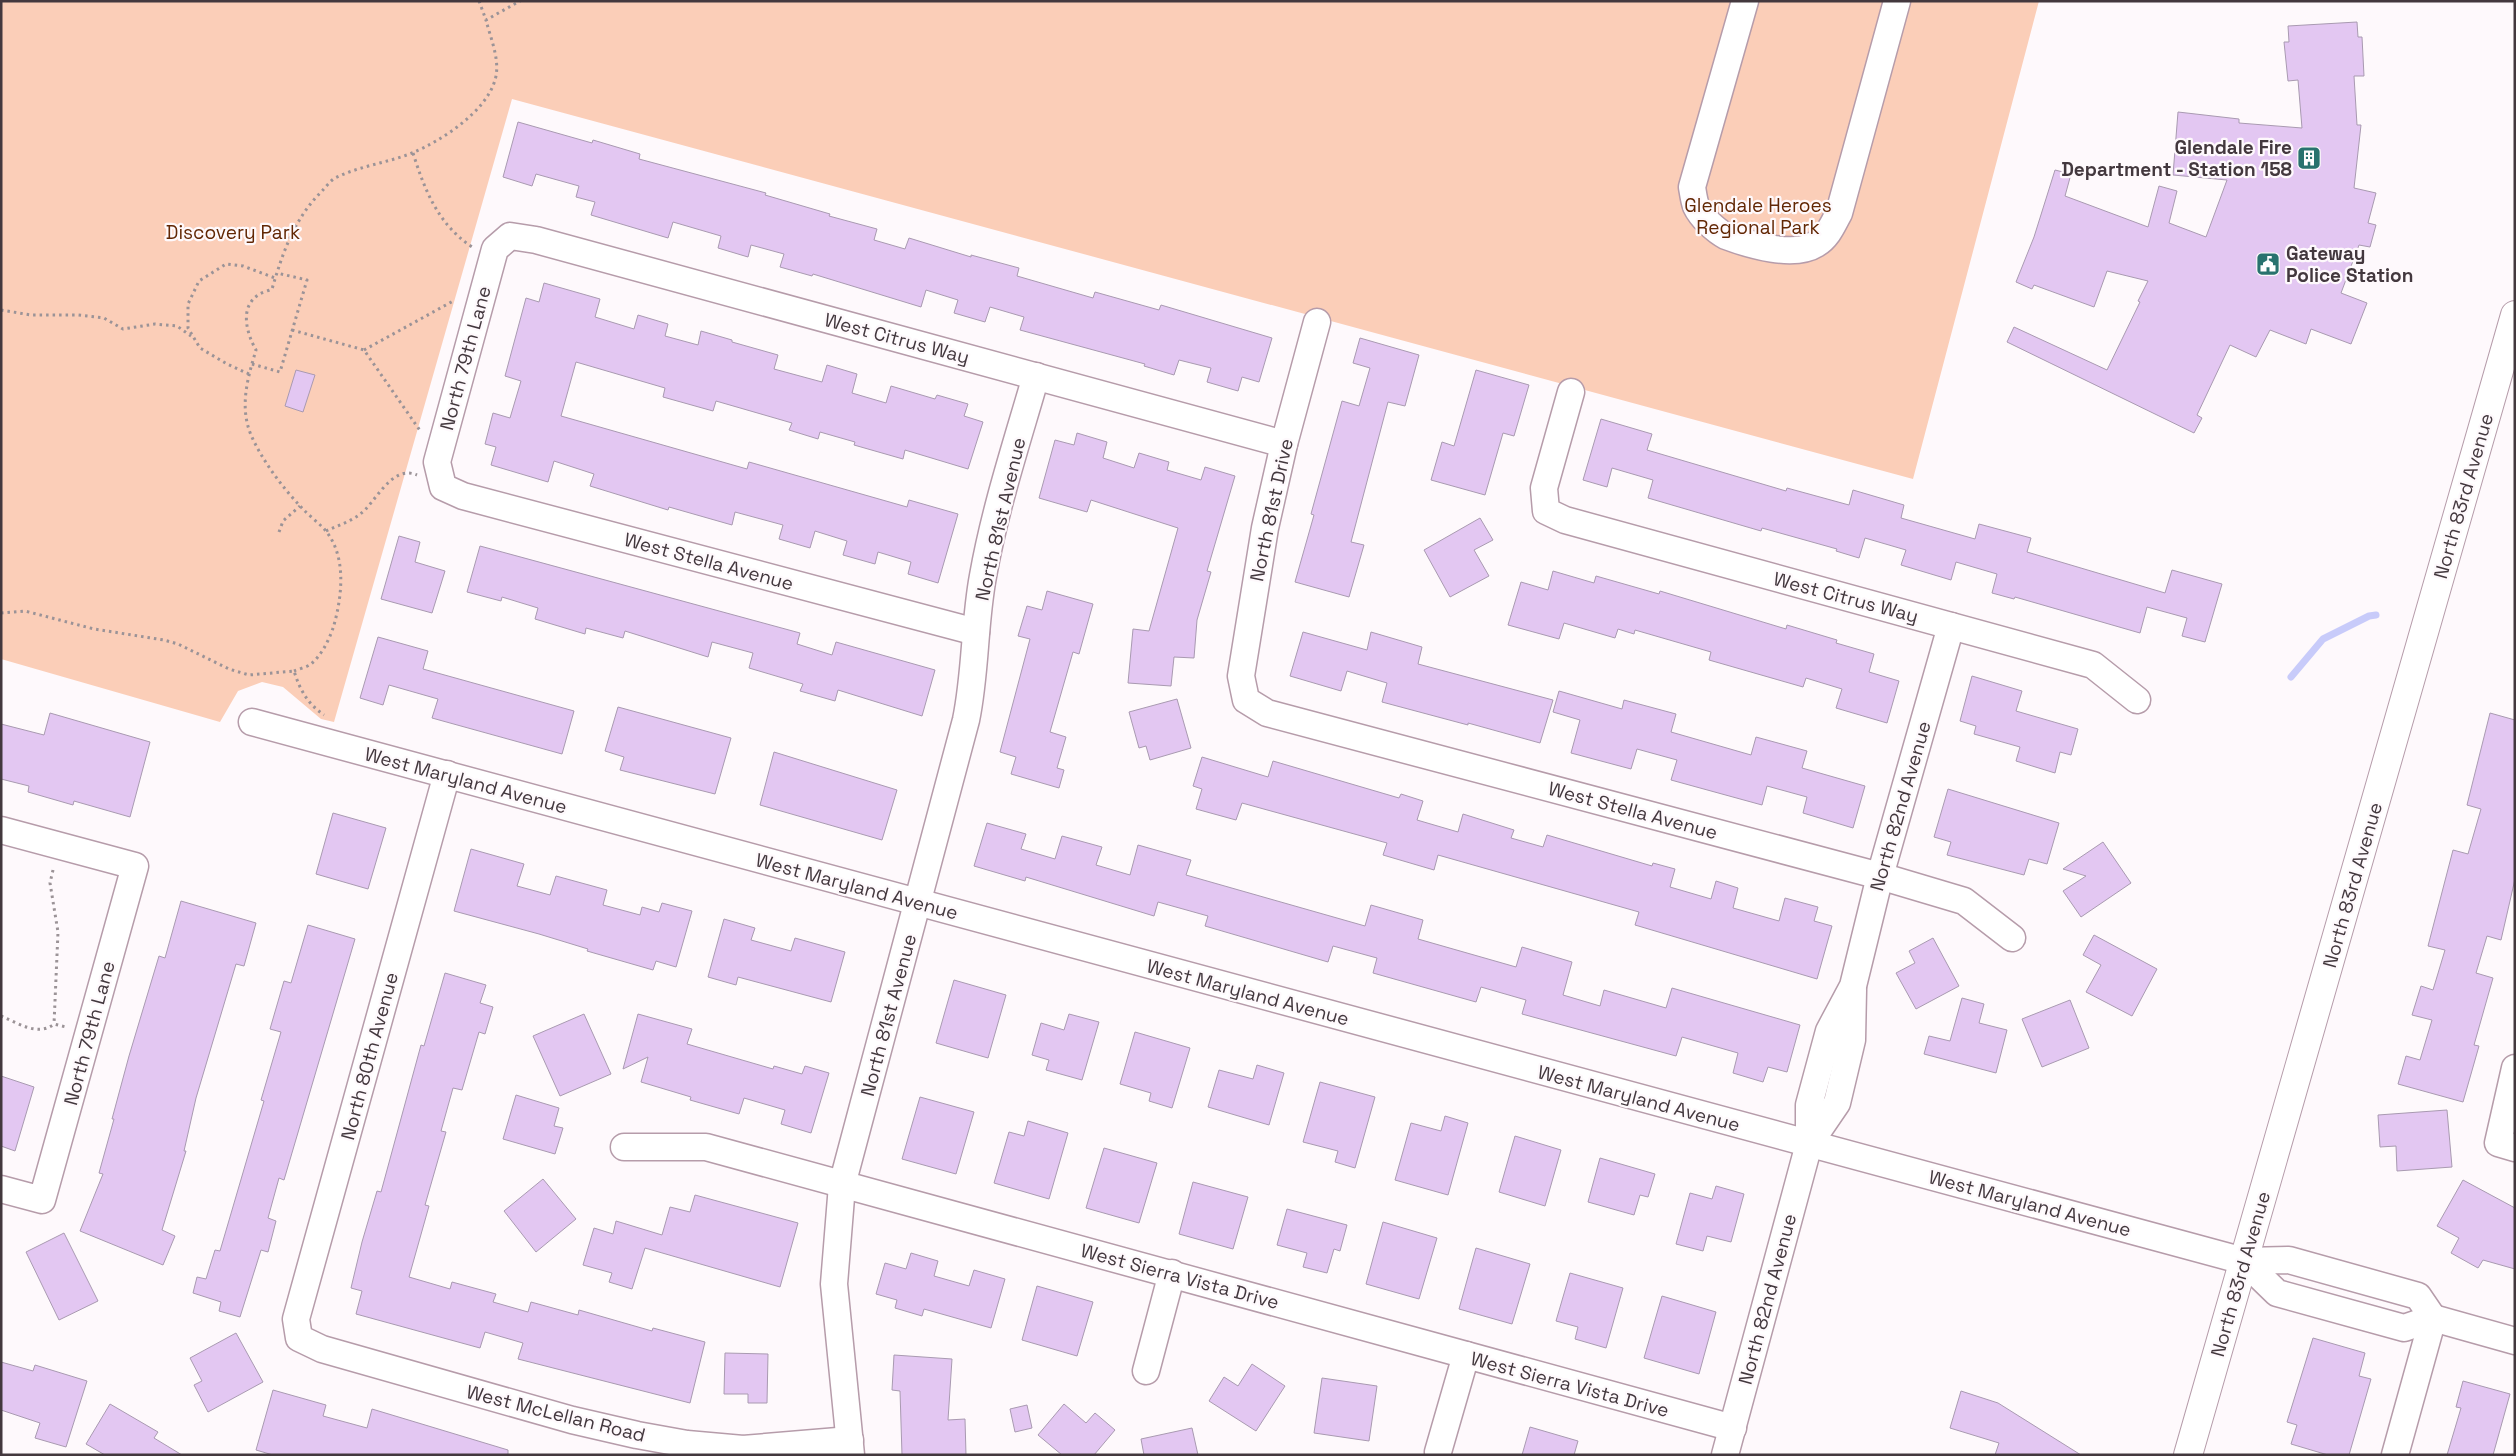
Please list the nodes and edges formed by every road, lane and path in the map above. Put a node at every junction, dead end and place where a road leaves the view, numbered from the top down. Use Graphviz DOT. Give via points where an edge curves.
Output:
graph roads {
  1 [pos="479,1"];
  2 [pos="520,1"];
  3 [pos="1745,1"];
  4 [pos="1897,1"];
  5 [pos="486,20"];
  6 [pos="413,153"];
  7 [pos="503,243"];
  8 [pos="277,274"];
  9 [pos="275,278"];
  10 [pos="461,296"];
  11 [pos="1,310"];
  12 [pos="2515,315"];
  13 [pos="1316,322"];
  14 [pos="292,330"];
  15 [pos="193,338"];
  16 [pos="364,350"];
  17 [pos="252,364"];
  18 [pos="249,374"];
  19 [pos="1036,376"];
  20 [pos="1571,392"];
  21 [pos="423,434"];
  22 [pos="1284,444"];
  23 [pos="412,473"];
  24 [pos="443,487"];
  25 [pos="300,506"];
  26 [pos="326,531"];
  27 [pos="279,532"];
  28 [pos="1,613"];
  29 [pos="1951,626"];
  30 [pos="976,632"];
  31 [pos="294,670"];
  32 [pos="1246,700"];
  33 [pos="2137,700"];
  34 [pos="252,722"];
  35 [pos="328,742"];
  36 [pos="447,774"];
  37 [pos="1,830"];
  38 [pos="53,870"];
  39 [pos="1880,876"];
  40 [pos="918,902"];
  41 [pos="2012,938"];
  42 [pos="1,1016"];
  43 [pos="54,1024"];
  44 [pos="85,1051"];
  45 [pos="2515,1068"];
  46 [pos="1810,1144"];
  47 [pos="2506,1145"];
  48 [pos="624,1147"];
  49 [pos="842,1185"];
  50 [pos="1,1189"];
  51 [pos="2244,1261"];
  52 [pos="1172,1274"];
  53 [pos="2433,1318"];
  54 [pos="299,1338"];
  55 [pos="2515,1341"];
  56 [pos="1466,1355"];
  57 [pos="1146,1371"];
  58 [pos="1732,1428"];
  59 [pos="850,1447"];
  60 [pos="1438,1452"];
  61 [pos="1725,1455"];
  62 [pos="2188,1455"];
  63 [pos="2395,1455"];
  1 -- 5 [label="path"];
  2 -- 5 [label="path"];
  3 -- 4 [label="street" via="1692,188 1696,206 1709,223 1725,235 1784,251 1802,250 1818,243 1838,213"];
  5 -- 6 [label="path" via="496,60 496,78 489,94 475,114"];
  6 -- 7 [label="path" via="429,199 456,236 474,249"];
  6 -- 8 [label="path" via="334,178 312,200 296,223 284,248"];
  7 -- 19 [label="street, West Citrus Way" via="536,240"];
  7 -- 24 [label="street, North 79th Lane" via="437,462"];
  8 -- 9 [label="path"];
  8 -- 14 [label="path" via="307,280"];
  9 -- 15 [label="path" via="243,266 226,264 199,281 188,304 188,328"];
  9 -- 17 [label="path" via="272,289 257,295 246,319 248,336 256,350"];
  10 -- 16 [label="path"];
  11 -- 15 [label="path" via="31,315 104,318 123,329 155,324 178,326"];
  12 -- 51 [label="main road, North 83rd Avenue"];
  13 -- 22 [label="street, North 81st Drive"];
  14 -- 16 [label="path"];
  14 -- 17 [label="path" via="280,372"];
  15 -- 18 [label="path" via="200,348"];
  16 -- 21 [label="path"];
  17 -- 18 [label="path"];
  18 -- 25 [label="path" via="245,406 251,434"];
  19 -- 22 [label="street, West Citrus Way"];
  19 -- 30 [label="street, North 81st Avenue" via="993,533 983,576"];
  20 -- 29 [label="street, West Citrus Way" via="1544,488 1546,511 1566,520"];
  22 -- 32 [label="street, North 81st Drive" via="1265,528 1241,676"];
  23 -- 26 [label="path" via="396,476 358,516"];
  24 -- 30 [label="street, West Stella Avenue" via="463,496"];
  25 -- 26 [label="path"];
  25 -- 27 [label="path" via="283,521"];
  26 -- 31 [label="path" via="337,554 340,603 332,633 323,649 311,664"];
  28 -- 31 [label="path" via="25,611 94,629 164,640 249,675"];
  29 -- 33 [label="street, West Citrus Way" via="2093,665"];
  29 -- 39 [label="street, North 82nd Avenue"];
  30 -- 40 [label="street, North 81st Avenue" via="973,686 966,720"];
  31 -- 35 [label="path" via="299,689 311,706 334,722"];
  32 -- 39 [label="street, West Stella Avenue" via="1267,713"];
  34 -- 35 [label="street, West Maryland Avenue"];
  35 -- 36 [label="street, West Maryland Avenue"];
  36 -- 40 [label="street, West Maryland Avenue"];
  36 -- 54 [label="street, North 80th Avenue" via="296,1319"];
  37 -- 44 [label="street, North 79th Lane" via="135,866"];
  38 -- 43 [label="path" via="50,883 58,932"];
  39 -- 41 [label="street, West Stella Avenue" via="1964,901"];
  39 -- 46 [label="street, North 82nd Avenue" via="1853,986 1829,1031 1809,1105"];
  40 -- 46 [label="street, West Maryland Avenue"];
  40 -- 49 [label="street, North 81st Avenue"];
  42 -- 43 [label="path" via="35,1029 42,1030"];
  43 -- 44 [label="path" via="72,1029 68,1046"];
  44 -- 50 [label="street, North 79th Lane" via="42,1200"];
  45 -- 47 [label="street"];
  46 -- 51 [label="street, West Maryland Avenue"];
  46 -- 58 [label="street, North 82nd Avenue"];
  48 -- 49 [label="street, West Sierra Vista Drive" via="706,1147"];
  49 -- 52 [label="street, West Sierra Vista Drive"];
  49 -- 59 [label="street, North 81st Avenue" via="834,1284"];
  51 -- 53 [label="street, West Maryland Avenue" via="2289,1260 2418,1296"];
  51 -- 53 [label="street, West Maryland Avenue" via="2277,1293 2404,1328"];
  51 -- 62 [label="main road, North 83rd Avenue"];
  52 -- 56 [label="street, West Sierra Vista Drive"];
  52 -- 57 [label="street"];
  53 -- 55 [label="street"];
  53 -- 63 [label="street"];
  54 -- 59 [label="street, West McLellan Road" via="322,1349 637,1435 743,1449"];
  56 -- 58 [label="street, West Sierra Vista Drive"];
  56 -- 60 [label="street"];
  58 -- 61 [label="street, North 82nd Avenue"];
}
